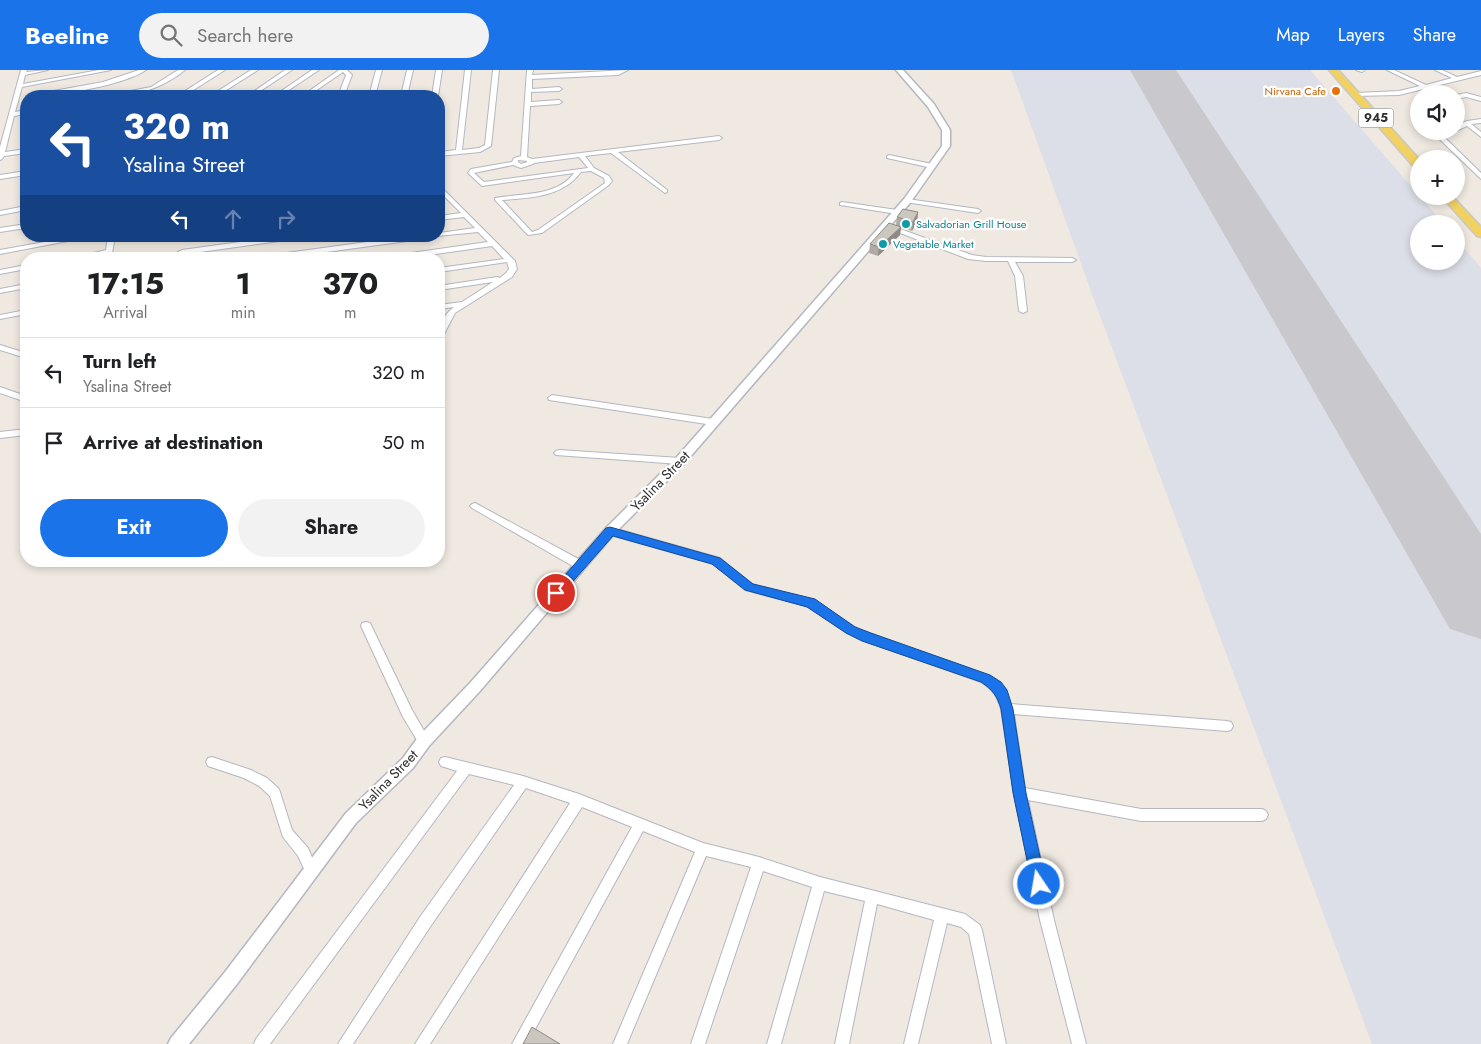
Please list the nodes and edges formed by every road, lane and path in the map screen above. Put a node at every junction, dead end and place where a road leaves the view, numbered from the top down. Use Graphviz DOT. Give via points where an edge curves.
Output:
graph roads {
  1 [pos="46,70"];
  2 [pos="108,70"];
  3 [pos="143,70"];
  4 [pos="182,70"];
  5 [pos="222,70"];
  6 [pos="254,70"];
  7 [pos="289,70"];
  8 [pos="316,70"];
  9 [pos="344,70"];
  10 [pos="379,70"];
  11 [pos="410,70"];
  12 [pos="439,70"];
  13 [pos="468,70"];
  14 [pos="496,70"];
  15 [pos="530,70"];
  16 [pos="625,70"];
  17 [pos="899,70"];
  18 [pos="1333,70"];
  19 [pos="1390,70"];
  20 [pos="1438,70"];
  21 [pos="23,72"];
  22 [pos="597,72"];
  23 [pos="567,73"];
  24 [pos="1481,73"];
  25 [pos="530,78"];
  26 [pos="1455,78"];
  27 [pos="1422,85"];
  28 [pos="1428,85"];
  29 [pos="19,86"];
  30 [pos="153,88"];
  31 [pos="559,89"];
  32 [pos="63,90"];
  33 [pos="142,90"];
  34 [pos="190,90"];
  35 [pos="223,90"];
  36 [pos="259,90"];
  37 [pos="286,90"];
  38 [pos="317,90"];
  39 [pos="343,90"];
  40 [pos="374,90"];
  41 [pos="405,90"];
  42 [pos="436,90"];
  43 [pos="1410,90"];
  44 [pos="528,91"];
  45 [pos="1377,94"];
  46 [pos="1399,94"];
  47 [pos="1465,95"];
  48 [pos="1358,97"];
  49 [pos="20,98"];
  50 [pos="16,99"];
  51 [pos="1383,99"];
  52 [pos="1481,99"];
  53 [pos="559,102"];
  54 [pos="528,104"];
  55 [pos="20,113"];
  56 [pos="11,115"];
  57 [pos="1481,121"];
  58 [pos="1467,123"];
  59 [pos="1481,135"];
  60 [pos="719,138"];
  61 [pos="1443,140"];
  62 [pos="612,151"];
  63 [pos="20,152"];
  64 [pos="459,152"];
  65 [pos="445,153"];
  66 [pos="580,155"];
  67 [pos="1,156"];
  68 [pos="1410,156"];
  69 [pos="888,157"];
  70 [pos="524,158"];
  71 [pos="531,161"];
  72 [pos="514,164"];
  73 [pos="932,166"];
  74 [pos="592,169"];
  75 [pos="1478,170"];
  76 [pos="578,171"];
  77 [pos="20,174"];
  78 [pos="1481,176"];
  79 [pos="0,177"];
  80 [pos="665,191"];
  81 [pos="490,192"];
  82 [pos="445,196"];
  83 [pos="907,202"];
  84 [pos="842,204"];
  85 [pos="1454,205"];
  86 [pos="20,209"];
  87 [pos="978,211"];
  88 [pos="897,212"];
  89 [pos="0,213"];
  90 [pos="465,215"];
  91 [pos="445,217"];
  92 [pos="886,226"];
  93 [pos="20,227"];
  94 [pos="0,230"];
  95 [pos="479,230"];
  96 [pos="445,234"];
  97 [pos="1481,234"];
  98 [pos="57,242"];
  99 [pos="228,242"];
  100 [pos="257,242"];
  101 [pos="383,242"];
  102 [pos="493,244"];
  103 [pos="228,246"];
  104 [pos="0,252"];
  105 [pos="197,252"];
  106 [pos="309,252"];
  107 [pos="434,252"];
  108 [pos="509,260"];
  109 [pos="1072,260"];
  110 [pos="1011,261"];
  111 [pos="20,268"];
  112 [pos="445,269"];
  113 [pos="0,272"];
  114 [pos="501,279"];
  115 [pos="20,287"];
  116 [pos="445,287"];
  117 [pos="0,291"];
  118 [pos="462,304"];
  119 [pos="445,306"];
  120 [pos="1023,311"];
  121 [pos="20,313"];
  122 [pos="17,314"];
  123 [pos="20,315"];
  124 [pos="0,317"];
  125 [pos="445,322"];
  126 [pos="0,347"];
  127 [pos="20,354"];
  128 [pos="0,390"];
  129 [pos="20,397"];
  130 [pos="552,398"];
  131 [pos="713,422"];
  132 [pos="20,433"];
  133 [pos="0,435"];
  134 [pos="559,452"];
  135 [pos="680,461"];
  136 [pos="475,506"];
  137 [pos="610,531"];
  138 [pos="580,564"];
  139 [pos="366,626"];
  140 [pos="1007,709"];
  141 [pos="1227,726"];
  142 [pos="424,742"];
  143 [pos="212,762"];
  144 [pos="445,762"];
  145 [pos="467,767"];
  146 [pos="523,782"];
  147 [pos="1020,793"];
  148 [pos="579,800"];
  149 [pos="1262,816"];
  150 [pos="640,825"];
  151 [pos="703,848"];
  152 [pos="758,862"];
  153 [pos="311,869"];
  154 [pos="820,883"];
  155 [pos="872,897"];
  156 [pos="942,914"];
  157 [pos="177,1044"];
  158 [pos="261,1044"];
  159 [pos="345,1044"];
  160 [pos="422,1044"];
  161 [pos="519,1044"];
  162 [pos="620,1044"];
  163 [pos="698,1044"];
  164 [pos="774,1044"];
  165 [pos="842,1044"];
  166 [pos="911,1044"];
  167 [pos="998,1044"];
  168 [pos="1079,1044"];
  1 -- 21 [label="street"];
  2 -- 29 [label="street"];
  3 -- 32 [label="street" via="115,81"];
  4 -- 30 [label="street"];
  5 -- 34 [label="street"];
  6 -- 35 [label="street"];
  7 -- 36 [label="street"];
  8 -- 37 [label="street"];
  9 -- 38 [label="street"];
  9 -- 39 [label="street" via="349,75"];
  10 -- 40 [label="street"];
  11 -- 41 [label="street"];
  12 -- 42 [label="street"];
  13 -- 64 [label="street"];
  14 -- 64 [label="street" via="488,146"];
  15 -- 25 [label="street"];
  16 -- 22 [label="street"];
  17 -- 73 [label="street, Ysalina Street" via="931,106 946,130 946,146"];
  18 -- 48 [label="main road, 945"];
  19 -- 27 [label="street"];
  20 -- 26 [label="street"];
  21 -- 29 [label="street"];
  22 -- 23 [label="street"];
  23 -- 25 [label="street"];
  24 -- 26 [label="street"];
  25 -- 44 [label="street"];
  26 -- 28 [label="street"];
  29 -- 50 [label="street"];
  30 -- 33 [label="street"];
  31 -- 44 [label="street"];
  43 -- 46 [label="street"];
  44 -- 54 [label="street"];
  45 -- 46 [label="street"];
  45 -- 48 [label="street"];
  45 -- 51 [label="street"];
  46 -- 51 [label="street" via="1395,98"];
  47 -- 52 [label="street"];
  48 -- 51 [label="street"];
  48 -- 68 [label="main road, 945"];
  49 -- 50 [label="street"];
  50 -- 56 [label="street"];
  53 -- 54 [label="street"];
  54 -- 70 [label="street"];
  55 -- 56 [label="street"];
  56 -- 67 [label="street"];
  57 -- 58 [label="street"];
  58 -- 59 [label="street"];
  60 -- 62 [label="street"];
  61 -- 75 [label="street"];
  62 -- 66 [label="street"];
  62 -- 80 [label="street"];
  63 -- 67 [label="street"];
  64 -- 65 [label="street"];
  66 -- 71 [label="street"];
  66 -- 74 [label="street"];
  69 -- 73 [label="street"];
  70 -- 71 [label="street"];
  70 -- 72 [label="street" via="516,159"];
  71 -- 72 [label="street" via="524,166"];
  72 -- 81 [label="street" via="473,170 471,173"];
  73 -- 83 [label="street, Ysalina Street"];
  74 -- 76 [label="street"];
  74 -- 81 [label="street" via="606,177 607,184 540,232 530,234"];
  75 -- 78 [label="street"];
  76 -- 81 [label="street"];
  76 -- 81 [label="street" via="556,191"];
  77 -- 79 [label="street"];
  82 -- 90 [label="street"];
  83 -- 87 [label="street"];
  83 -- 88 [label="street, Ysalina Street"];
  84 -- 88 [label="street"];
  85 -- 97 [label="main road"];
  86 -- 89 [label="street"];
  88 -- 92 [label="street, Ysalina Street"];
  90 -- 91 [label="street"];
  90 -- 95 [label="street"];
  92 -- 110 [label="street" via="971,257"];
  92 -- 131 [label="street, Ysalina Street"];
  93 -- 94 [label="street"];
  95 -- 96 [label="street"];
  95 -- 102 [label="street"];
  98 -- 104 [label="street"];
  99 -- 103 [label="street"];
  100 -- 103 [label="street"];
  101 -- 106 [label="street"];
  102 -- 107 [label="street"];
  102 -- 108 [label="street"];
  103 -- 105 [label="street"];
  108 -- 112 [label="street"];
  108 -- 114 [label="street" via="514,269"];
  109 -- 110 [label="street"];
  110 -- 120 [label="street" via="1019,276"];
  111 -- 113 [label="street"];
  114 -- 116 [label="street"];
  114 -- 118 [label="street"];
  115 -- 117 [label="street"];
  118 -- 119 [label="street"];
  118 -- 125 [label="street"];
  121 -- 122 [label="street"];
  122 -- 123 [label="street"];
  122 -- 124 [label="street"];
  126 -- 127 [label="street"];
  128 -- 129 [label="street"];
  130 -- 131 [label="street"];
  131 -- 135 [label="street, Ysalina Street"];
  132 -- 133 [label="street"];
  134 -- 135 [label="street"];
  135 -- 137 [label="street, Ysalina Street"];
  136 -- 138 [label="street"];
  137 -- 138 [label="street, Ysalina Street"];
  137 -- 140 [label="street" via="716,561 750,587 810,603 866,637 985,679 1002,694"];
  138 -- 142 [label="street, Ysalina Street"];
  139 -- 142 [label="street" via="380,649 414,729"];
  140 -- 141 [label="street"];
  140 -- 147 [label="street"];
  142 -- 153 [label="street, Ysalina Street" via="351,818"];
  143 -- 153 [label="street" via="247,774 275,793 287,833 303,852"];
  144 -- 145 [label="street"];
  145 -- 146 [label="street"];
  145 -- 158 [label="street"];
  146 -- 148 [label="street"];
  146 -- 159 [label="street"];
  147 -- 149 [label="street" via="1141,815"];
  147 -- 168 [label="street" via="1047,920"];
  148 -- 150 [label="street"];
  148 -- 160 [label="street"];
  150 -- 151 [label="street"];
  150 -- 161 [label="street"];
  151 -- 152 [label="street"];
  151 -- 162 [label="street"];
  152 -- 154 [label="street"];
  152 -- 163 [label="street"];
  153 -- 157 [label="street, Ysalina Street" via="231,978"];
  154 -- 155 [label="street"];
  154 -- 164 [label="street"];
  155 -- 156 [label="street"];
  155 -- 165 [label="street"];
  156 -- 166 [label="street"];
  156 -- 167 [label="street" via="965,921 975,930"];
}
